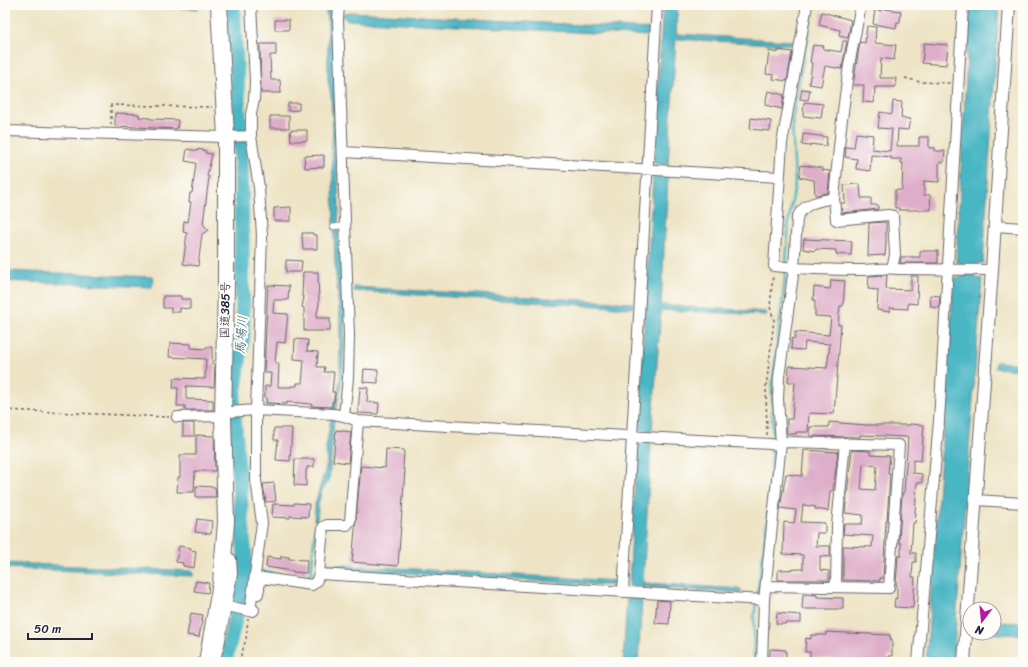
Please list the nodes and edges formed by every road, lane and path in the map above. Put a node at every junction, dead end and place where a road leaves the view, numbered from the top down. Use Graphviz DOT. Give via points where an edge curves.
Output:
graph roads {
  1 [pos="219,5"];
  2 [pos="251,5"];
  3 [pos="339,5"];
  4 [pos="657,5"];
  5 [pos="807,5"];
  6 [pos="860,5"];
  7 [pos="963,5"];
  8 [pos="1009,5"];
  9 [pos="905,78"];
  10 [pos="958,83"];
  11 [pos="224,107"];
  12 [pos="5,131"];
  13 [pos="111,133"];
  14 [pos="249,136"];
  15 [pos="230,137"];
  16 [pos="343,152"];
  17 [pos="647,170"];
  18 [pos="779,177"];
  19 [pos="834,198"];
  20 [pos="340,226"];
  21 [pos="995,226"];
  22 [pos="333,227"];
  23 [pos="1023,228"];
  24 [pos="785,267"];
  25 [pos="892,268"];
  26 [pos="948,269"];
  27 [pos="992,270"];
  28 [pos="5,410"];
  29 [pos="256,410"];
  30 [pos="226,414"];
  31 [pos="344,416"];
  32 [pos="177,417"];
  33 [pos="358,421"];
  34 [pos="632,436"];
  35 [pos="845,443"];
  36 [pos="774,444"];
  37 [pos="976,500"];
  38 [pos="1023,502"];
  39 [pos="224,555"];
  40 [pos="318,574"];
  41 [pos="766,586"];
  42 [pos="836,587"];
  43 [pos="623,592"];
  44 [pos="759,600"];
  45 [pos="227,606"];
  46 [pos="250,611"];
  47 [pos="207,661"];
  48 [pos="239,662"];
  49 [pos="762,662"];
  50 [pos="918,662"];
  51 [pos="964,662"];
  1 -- 11 [label="highway, 国道385号"];
  2 -- 14 [label="street" via="255,81"];
  3 -- 16 [label="street"];
  4 -- 17 [label="street"];
  5 -- 18 [label="street" via="783,130"];
  6 -- 19 [label="street" via="845,93"];
  7 -- 10 [label="street"];
  8 -- 21 [label="street"];
  9 -- 10 [label="path"];
  10 -- 26 [label="street"];
  11 -- 13 [label="path" via="111,105"];
  11 -- 15 [label="highway, 国道385号"];
  12 -- 13 [label="street"];
  13 -- 15 [label="street"];
  14 -- 15 [label="street"];
  14 -- 29 [label="street" via="260,188 262,236"];
  15 -- 30 [label="highway, 国道385号"];
  16 -- 17 [label="street"];
  16 -- 31 [label="street" via="349,335"];
  17 -- 18 [label="street"];
  17 -- 34 [label="street"];
  18 -- 24 [label="street"];
  19 -- 24 [label="street" via="817,201 799,212"];
  19 -- 25 [label="street" via="836,220 890,216 895,255"];
  20 -- 22 [label="lane"];
  21 -- 23 [label="street"];
  21 -- 27 [label="street"];
  24 -- 25 [label="street" via="833,270"];
  24 -- 36 [label="street"];
  24 -- 36 [label="path" via="770,307 774,320 766,388"];
  25 -- 26 [label="street"];
  26 -- 27 [label="street"];
  26 -- 50 [label="street" via="939,421"];
  27 -- 37 [label="street"];
  28 -- 32 [label="path"];
  29 -- 30 [label="street"];
  29 -- 31 [label="street"];
  29 -- 46 [label="street" via="256,480 262,523"];
  30 -- 32 [label="street"];
  30 -- 39 [label="highway, 国道385号"];
  31 -- 33 [label="street"];
  33 -- 34 [label="street"];
  33 -- 40 [label="street" via="350,521 347,525 323,527"];
  34 -- 36 [label="street"];
  34 -- 43 [label="street"];
  35 -- 36 [label="street"];
  35 -- 42 [label="street" via="837,525"];
  35 -- 42 [label="street" via="899,445 888,588"];
  36 -- 41 [label="street"];
  37 -- 38 [label="street"];
  37 -- 51 [label="street"];
  39 -- 45 [label="street" via="231,559 232,574"];
  39 -- 47 [label="highway, 国道385号"];
  40 -- 43 [label="street"];
  40 -- 46 [label="street" via="316,582 312,584 263,578 255,608"];
  41 -- 42 [label="street"];
  41 -- 44 [label="street"];
  43 -- 44 [label="street"];
  44 -- 49 [label="street"];
  45 -- 46 [label="street"];
  45 -- 47 [label="street" via="216,655"];
  46 -- 48 [label="path"];
}
